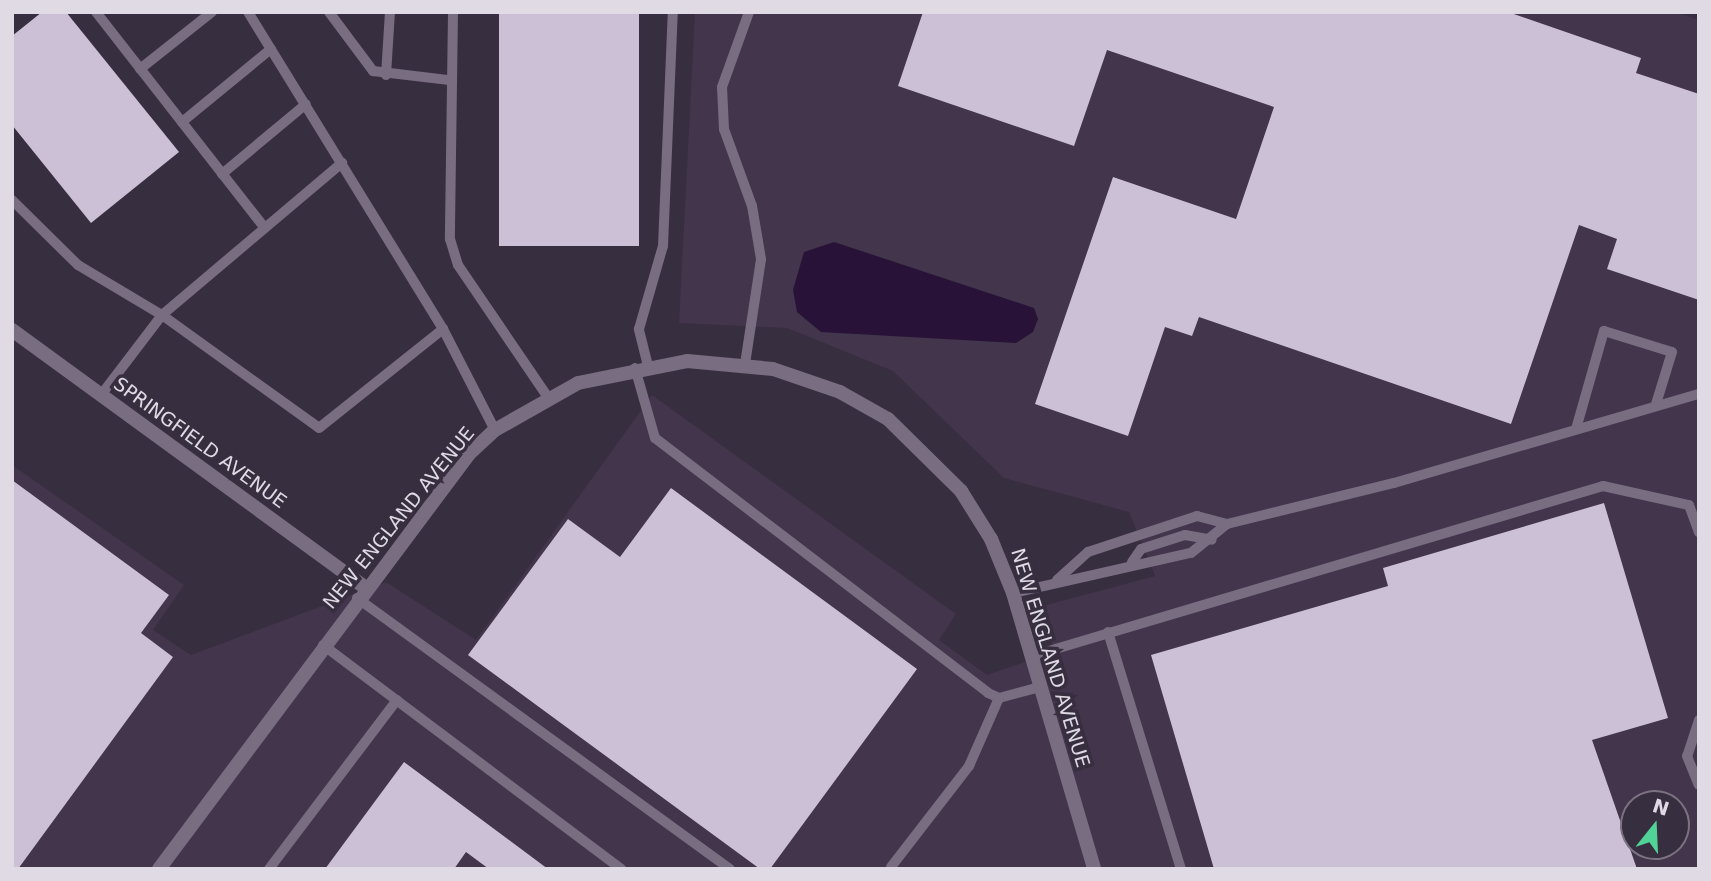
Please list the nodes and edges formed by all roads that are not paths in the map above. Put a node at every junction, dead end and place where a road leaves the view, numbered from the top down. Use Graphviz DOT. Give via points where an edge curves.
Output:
graph roads {
  1 [pos="212,12"];
  2 [pos="248,12"];
  3 [pos="329,12"];
  4 [pos="390,12"];
  5 [pos="453,12"];
  6 [pos="673,12"];
  7 [pos="749,12"];
  8 [pos="101,14"];
  9 [pos="271,49"];
  10 [pos="140,69"];
  11 [pos="386,75"];
  12 [pos="449,80"];
  13 [pos="306,104"];
  14 [pos="182,122"];
  15 [pos="342,163"];
  16 [pos="222,174"];
  17 [pos="12,200"];
  18 [pos="265,228"];
  19 [pos="162,314"];
  20 [pos="443,329"];
  21 [pos="14,336"];
  22 [pos="745,364"];
  23 [pos="642,367"];
  24 [pos="1699,394"];
  25 [pos="101,395"];
  26 [pos="547,397"];
  27 [pos="1656,404"];
  28 [pos="1576,429"];
  29 [pos="495,430"];
  30 [pos="1227,524"];
  31 [pos="1699,532"];
  32 [pos="1212,540"];
  33 [pos="1132,562"];
  34 [pos="1057,580"];
  35 [pos="361,592"];
  36 [pos="1013,593"];
  37 [pos="1108,632"];
  38 [pos="323,645"];
  39 [pos="1032,656"];
  40 [pos="1040,687"];
  41 [pos="999,698"];
  42 [pos="397,700"];
  43 [pos="1699,720"];
  44 [pos="1699,785"];
  45 [pos="891,867"];
  46 [pos="1089,867"];
  47 [pos="159,869"];
  48 [pos="269,869"];
  49 [pos="621,869"];
  50 [pos="730,869"];
  51 [pos="1181,869"];
  1 -- 10 [label="lane"];
  2 -- 9 [label="lane"];
  3 -- 11 [label="lane" via="363,63"];
  4 -- 11 [label="lane"];
  5 -- 12 [label="lane"];
  6 -- 23 [label="lane" via="663,246 639,329"];
  7 -- 22 [label="lane" via="722,87 724,129 752,206 761,259"];
  8 -- 10 [label="lane"];
  9 -- 13 [label="lane"];
  9 -- 14 [label="lane"];
  10 -- 14 [label="lane"];
  11 -- 12 [label="lane"];
  12 -- 26 [label="lane" via="450,239 458,265"];
  13 -- 15 [label="lane"];
  13 -- 16 [label="lane"];
  14 -- 16 [label="lane"];
  15 -- 18 [label="lane"];
  15 -- 20 [label="lane"];
  16 -- 18 [label="lane"];
  17 -- 19 [label="lane" via="78,265"];
  18 -- 19 [label="lane"];
  19 -- 20 [label="lane" via="319,428"];
  19 -- 25 [label="lane"];
  20 -- 29 [label="lane"];
  21 -- 25 [label="street, SPRINGFIELD AVENUE"];
  22 -- 23 [label="street, NEW ENGLAND AVENUE"];
  22 -- 36 [label="street, NEW ENGLAND AVENUE" via="817,382 894,425 961,491 991,539"];
  23 -- 26 [label="street, NEW ENGLAND AVENUE"];
  23 -- 41 [label="lane" via="655,438"];
  24 -- 27 [label="lane"];
  25 -- 35 [label="street, SPRINGFIELD AVENUE"];
  26 -- 29 [label="street, NEW ENGLAND AVENUE"];
  27 -- 28 [label="lane"];
  27 -- 28 [label="lane" via="1672,352 1604,331"];
  28 -- 30 [label="lane"];
  29 -- 35 [label="street, NEW ENGLAND AVENUE"];
  30 -- 32 [label="lane"];
  30 -- 34 [label="lane" via="1197,516 1138,535 1088,552"];
  31 -- 37 [label="lane" via="1689,505 1603,486"];
  32 -- 33 [label="lane" via="1147,566"];
  32 -- 33 [label="lane" via="1185,535 1141,549"];
  33 -- 34 [label="lane"];
  34 -- 36 [label="lane"];
  35 -- 38 [label="street, NEW ENGLAND AVENUE"];
  35 -- 50 [label="lane"];
  36 -- 39 [label="street, NEW ENGLAND AVENUE"];
  37 -- 39 [label="lane"];
  37 -- 51 [label="lane"];
  38 -- 42 [label="lane"];
  38 -- 47 [label="street, NEW ENGLAND AVENUE"];
  39 -- 40 [label="street, NEW ENGLAND AVENUE"];
  40 -- 41 [label="lane"];
  40 -- 46 [label="street, NEW ENGLAND AVENUE"];
  41 -- 45 [label="lane" via="969,766"];
  42 -- 48 [label="lane"];
  42 -- 49 [label="lane"];
  43 -- 44 [label="lane" via="1687,756"];
}
